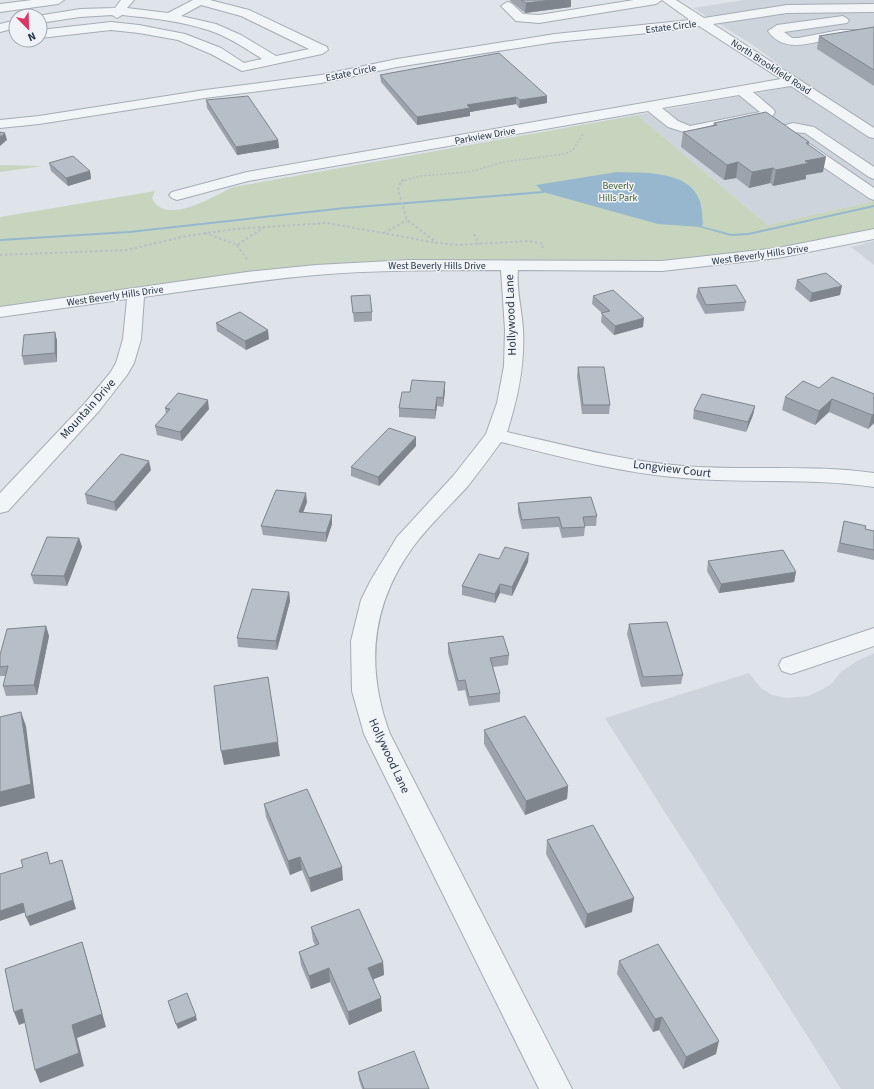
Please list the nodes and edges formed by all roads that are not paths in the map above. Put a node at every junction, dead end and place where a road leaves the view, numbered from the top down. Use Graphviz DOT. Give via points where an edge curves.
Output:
graph roads {
  1 [pos="58,0"];
  2 [pos="128,0"];
  3 [pos="656,0"];
  4 [pos="668,0"];
  5 [pos="20,5"];
  6 [pos="507,6"];
  7 [pos="0,8"];
  8 [pos="22,8"];
  9 [pos="874,8"];
  10 [pos="118,11"];
  11 [pos="170,17"];
  12 [pos="48,18"];
  13 [pos="867,20"];
  14 [pos="702,22"];
  15 [pos="111,26"];
  16 [pos="48,33"];
  17 [pos="874,34"];
  18 [pos="273,60"];
  19 [pos="794,81"];
  20 [pos="742,90"];
  21 [pos="651,106"];
  22 [pos="0,124"];
  23 [pos="874,134"];
  24 [pos="874,174"];
  25 [pos="177,195"];
  26 [pos="874,195"];
  27 [pos="874,234"];
  28 [pos="510,266"];
  29 [pos="136,293"];
  30 [pos="0,312"];
  31 [pos="496,435"];
  32 [pos="874,480"];
  33 [pos="0,506"];
  34 [pos="874,637"];
  35 [pos="791,666"];
  36 [pos="556,1089"];
  1 -- 5 [label="street"];
  2 -- 10 [label="street"];
  3 -- 6 [label="street" via="539,19 520,18"];
  4 -- 14 [label="street, North Brookfield Road"];
  5 -- 7 [label="street"];
  5 -- 8 [label="street"];
  9 -- 14 [label="street, Estate Circle" via="787,9"];
  10 -- 11 [label="street"];
  10 -- 12 [label="street"];
  10 -- 15 [label="street"];
  11 -- 18 [label="street" via="212,27 231,35"];
  11 -- 18 [label="street" via="200,1 245,13 322,50"];
  13 -- 17 [label="street" via="828,21 777,29 774,32 789,41 798,42 840,34"];
  14 -- 19 [label="street, North Brookfield Road"];
  14 -- 22 [label="street, Estate Circle" via="555,38 397,63 321,79"];
  15 -- 16 [label="street"];
  15 -- 18 [label="street" via="181,37 216,51 242,67"];
  19 -- 20 [label="street, Parkview Drive"];
  19 -- 23 [label="street, North Brookfield Road"];
  20 -- 21 [label="street, Parkview Drive"];
  20 -- 21 [label="street" via="768,112 766,115 690,130 680,129"];
  21 -- 25 [label="street, Parkview Drive" via="240,179"];
  24 -- 26 [label="street" via="809,130 793,127 784,130 787,136"];
  27 -- 28 [label="street, West Beverly Hills Drive" via="785,252 707,262 631,266"];
  28 -- 29 [label="street, West Beverly Hills Drive" via="409,266 323,270 247,277"];
  28 -- 31 [label="street, Hollywood Lane" via="514,330 513,366 507,403"];
  29 -- 30 [label="street, West Beverly Hills Drive"];
  29 -- 33 [label="street, Mountain Drive" via="132,339 125,363 118,375 92,407"];
  31 -- 32 [label="street, Longview Court" via="627,464 683,472 740,475 818,474"];
  31 -- 36 [label="street, Hollywood Lane" via="461,480 405,542 382,580 373,600 363,641 364,691 377,734"];
  34 -- 35 [label="street"];
}
